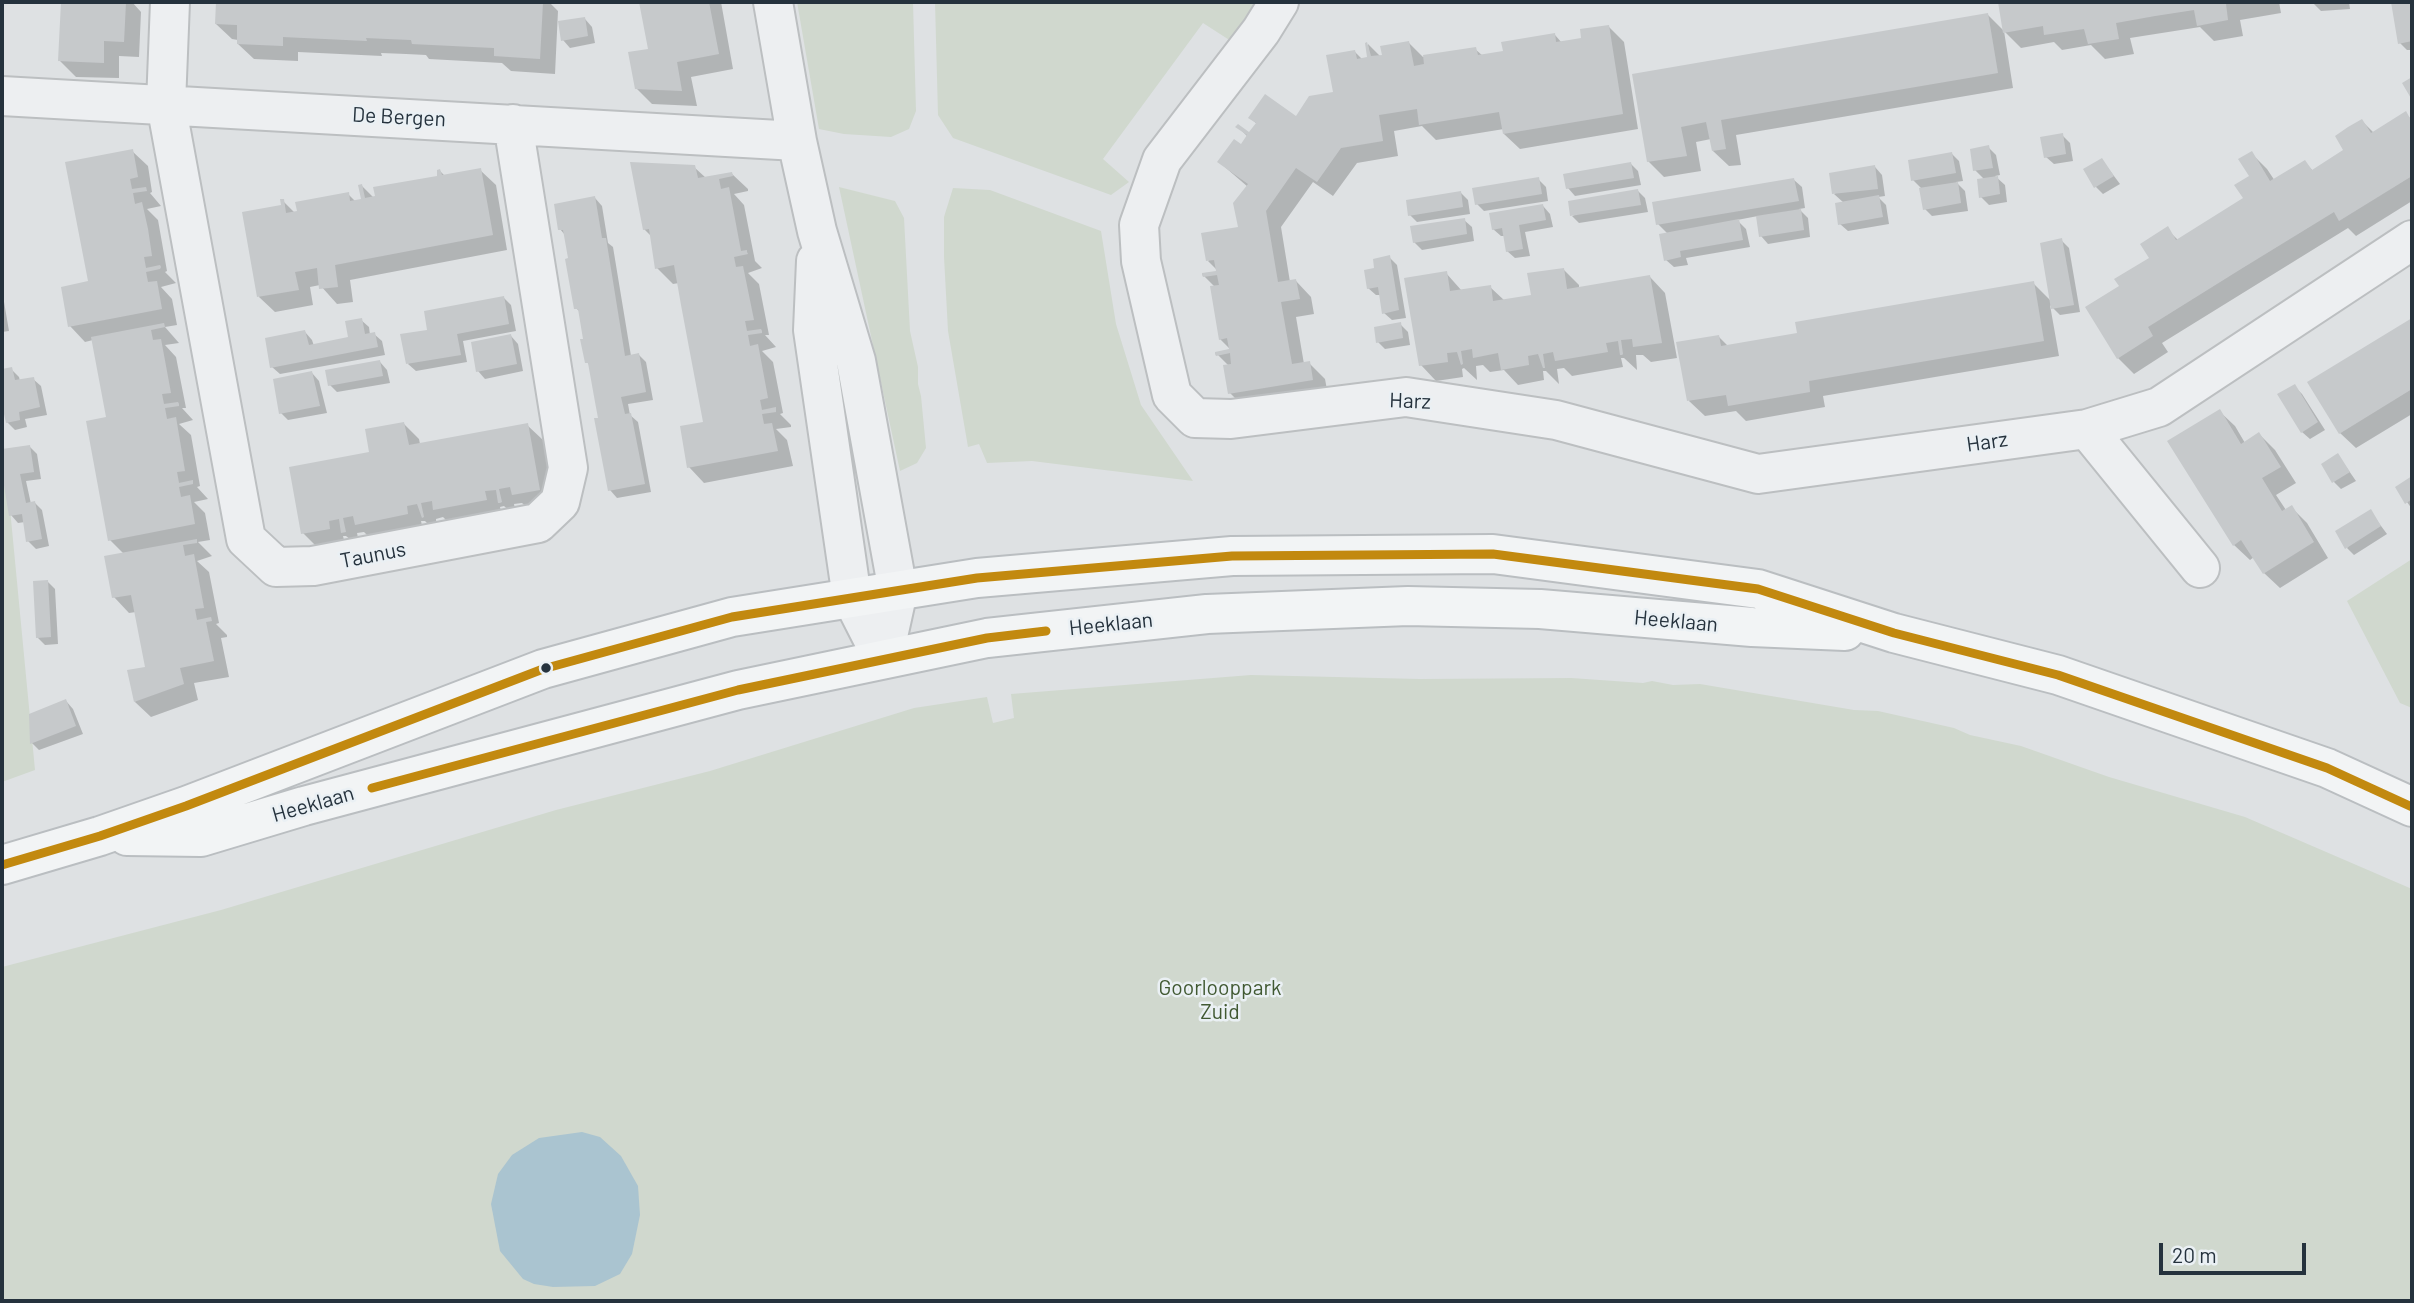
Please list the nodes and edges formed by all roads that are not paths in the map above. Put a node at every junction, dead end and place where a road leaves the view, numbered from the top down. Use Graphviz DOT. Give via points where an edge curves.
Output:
graph roads {
  1 [pos="170,2"];
  2 [pos="773,2"];
  3 [pos="1279,2"];
  4 [pos="2,96"];
  5 [pos="166,104"];
  6 [pos="513,124"];
  7 [pos="797,141"];
  8 [pos="817,231"];
  9 [pos="2412,240"];
  10 [pos="2087,429"];
  11 [pos="2200,568"];
  12 [pos="898,591"];
  13 [pos="852,598"];
  14 [pos="1894,633"];
  15 [pos="883,659"];
  16 [pos="2412,807"];
  17 [pos="100,835"];
  18 [pos="2,865"];
  1 -- 5 [label="street"];
  2 -- 7 [label="street"];
  3 -- 10 [label="street, Harz" via="1162,160 1139,225 1140,261 1172,395 1195,418 1231,419 1406,397 1556,420 1758,474"];
  4 -- 5 [label="street, De Bergen"];
  5 -- 6 [label="street, De Bergen"];
  5 -- 6 [label="street, Taunus" via="246,540 276,567 313,566 538,523 560,502 568,468"];
  6 -- 7 [label="street, De Bergen"];
  7 -- 8 [label="street"];
  8 -- 12 [label="street" via="856,361"];
  8 -- 13 [label="street" via="813,330"];
  9 -- 10 [label="street, Harz" via="2159,407"];
  10 -- 11 [label="street"];
  12 -- 13 [label="main road, Heeklaan"];
  12 -- 14 [label="main road, Heeklaan" via="977,578 1232,556 1493,554 1758,589"];
  12 -- 15 [label="street"];
  13 -- 15 [label="street"];
  13 -- 17 [label="main road, Heeklaan" via="732,617 543,668"];
  14 -- 15 [label="main road, Heeklaan" via="1752,627 1540,608 1408,606 1207,614 987,638"];
  14 -- 16 [label="main road, Heeklaan" via="2058,675 2327,768"];
  15 -- 17 [label="main road, Heeklaan" via="738,690 201,837"];
  17 -- 18 [label="main road, Heeklaan"];
}
